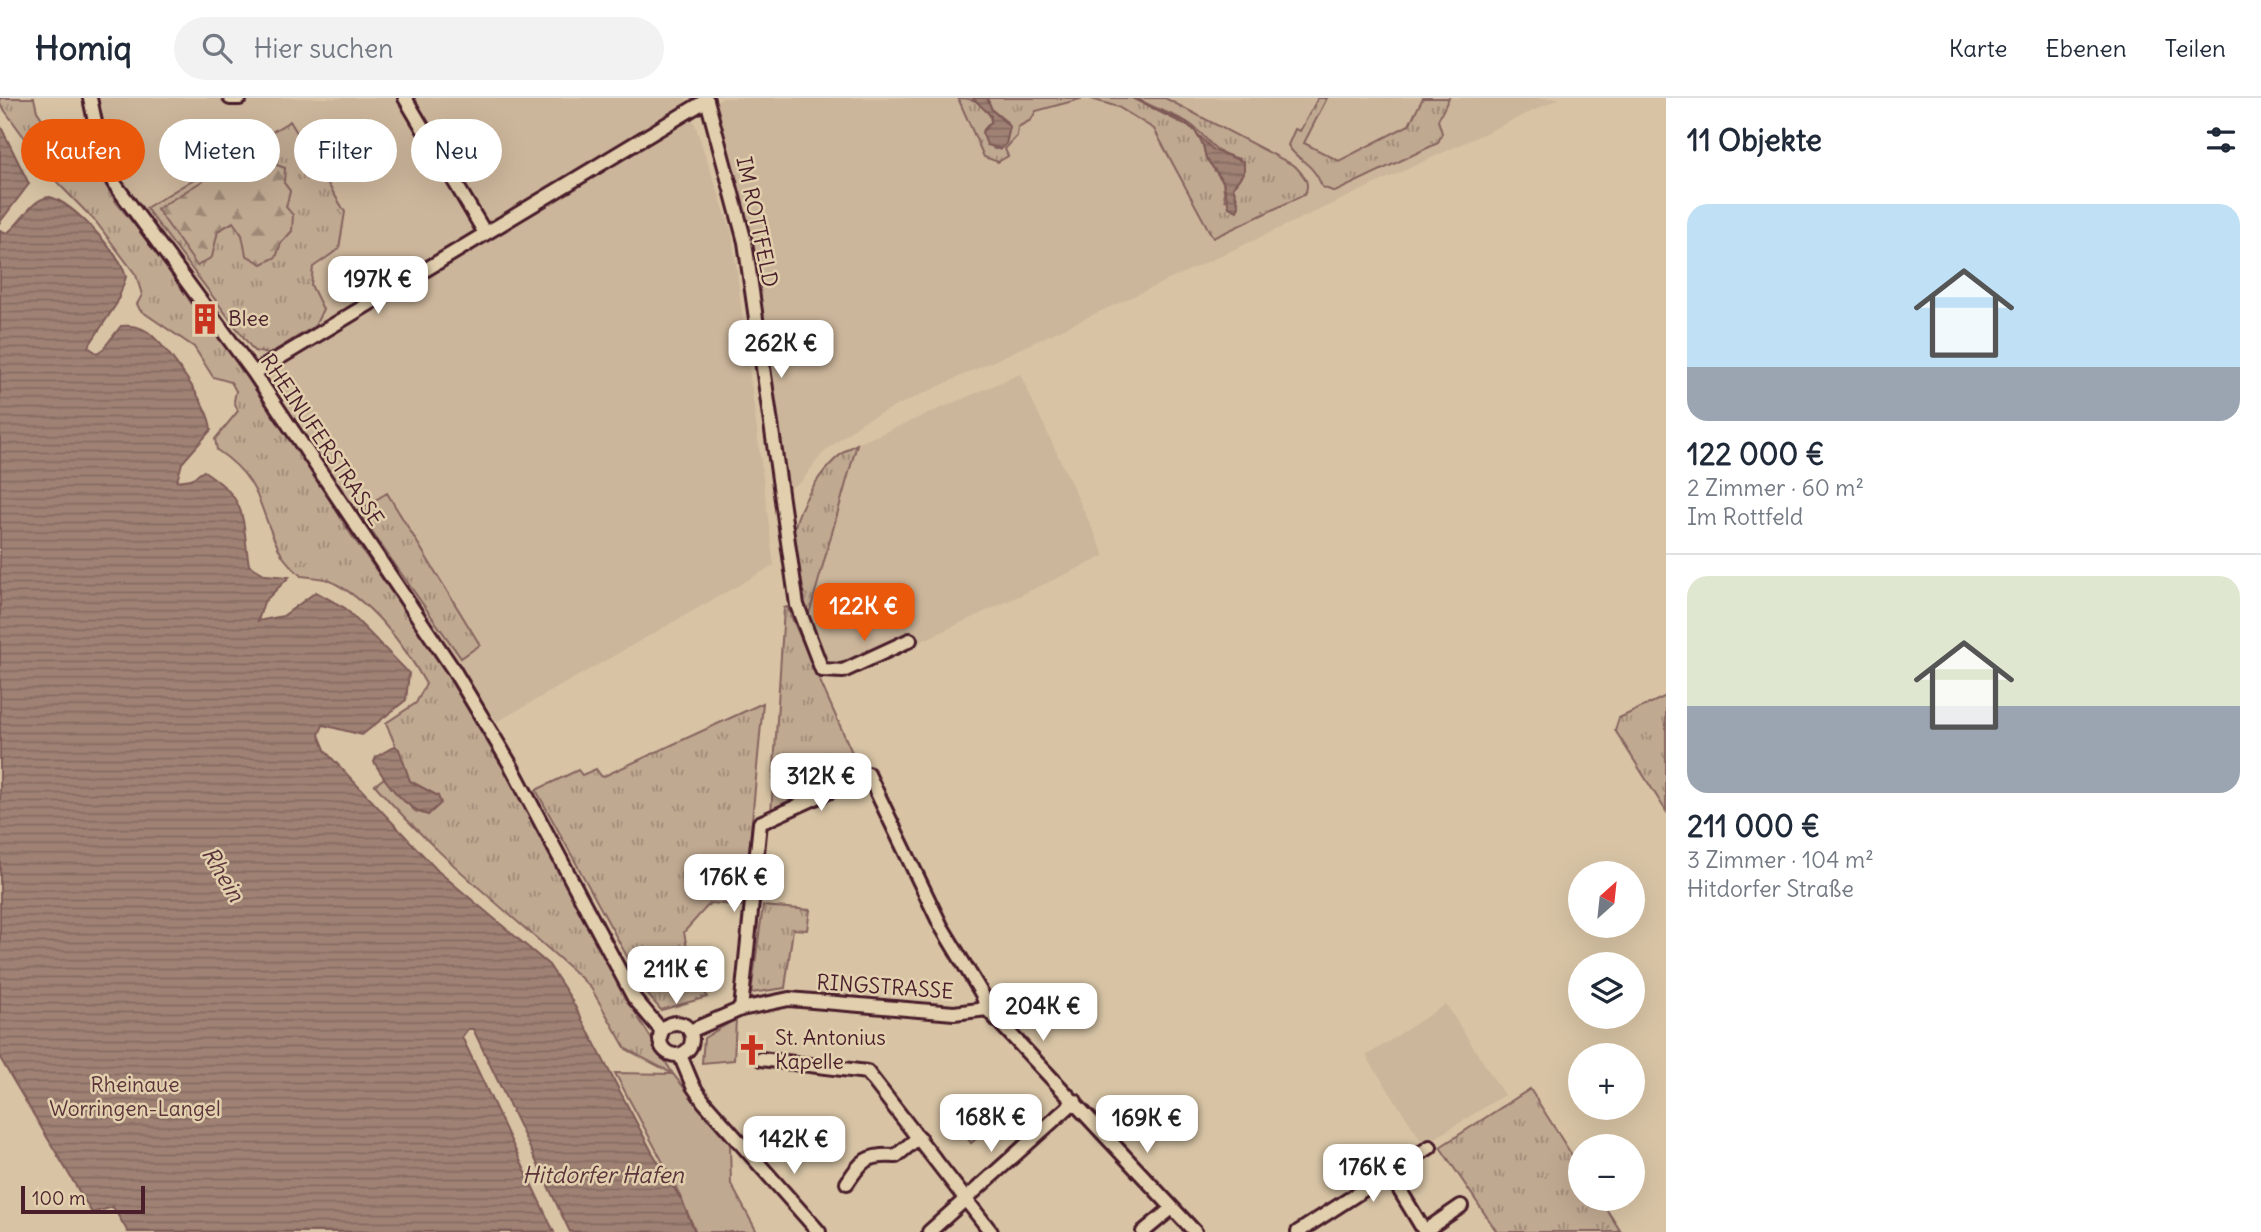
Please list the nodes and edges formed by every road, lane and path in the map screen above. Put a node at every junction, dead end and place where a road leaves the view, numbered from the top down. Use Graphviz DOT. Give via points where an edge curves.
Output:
graph roads {
  1 [pos="90,98"];
  2 [pos="405,98"];
  3 [pos="485,233"];
  4 [pos="254,373"];
  5 [pos="911,640"];
  6 [pos="741,1009"];
  7 [pos="987,1009"];
  8 [pos="661,1031"];
  9 [pos="690,1031"];
  10 [pos="680,1055"];
  11 [pos="761,1059"];
  12 [pos="1074,1101"];
  13 [pos="919,1137"];
  14 [pos="1430,1147"];
  15 [pos="1390,1174"];
  16 [pos="847,1183"];
  17 [pos="965,1200"];
  18 [pos="1461,1206"];
  19 [pos="1172,1208"];
  20 [pos="1424,1231"];
  21 [pos="819,1232"];
  22 [pos="929,1232"];
  23 [pos="991,1232"];
  24 [pos="1143,1232"];
  25 [pos="1195,1232"];
  26 [pos="1298,1232"];
  1 -- 4 [label="street, RHEINUFERSTRASSE" via="102,155 114,183"];
  2 -- 3 [label="street"];
  3 -- 4 [label="street"];
  3 -- 5 [label="street, IM ROTTFELD" via="707,100 746,242 786,544 805,633 822,670 843,671"];
  4 -- 8 [label="street, RHEINUFERSTRASSE" via="453,669 511,767 634,998"];
  6 -- 7 [label="street, RINGSTRASSE" via="789,999 954,1013"];
  6 -- 7 [label="street" via="760,823 868,774 941,926"];
  6 -- 9 [label="street, RINGSTRASSE"];
  7 -- 12 [label="street"];
  8 -- 9 [label="street" via="678,1023"];
  8 -- 10 [label="street" via="663,1050"];
  9 -- 10 [label="street" via="690,1048"];
  10 -- 21 [label="street" via="704,1102"];
  11 -- 13 [label="street" via="867,1072"];
  12 -- 17 [label="street"];
  12 -- 19 [label="street"];
  13 -- 16 [label="street" via="896,1156 867,1158"];
  13 -- 17 [label="street"];
  14 -- 15 [label="street"];
  15 -- 20 [label="street"];
  15 -- 26 [label="street"];
  17 -- 22 [label="street"];
  17 -- 23 [label="street"];
  18 -- 20 [label="street"];
  19 -- 24 [label="street"];
  19 -- 25 [label="street"];
}
